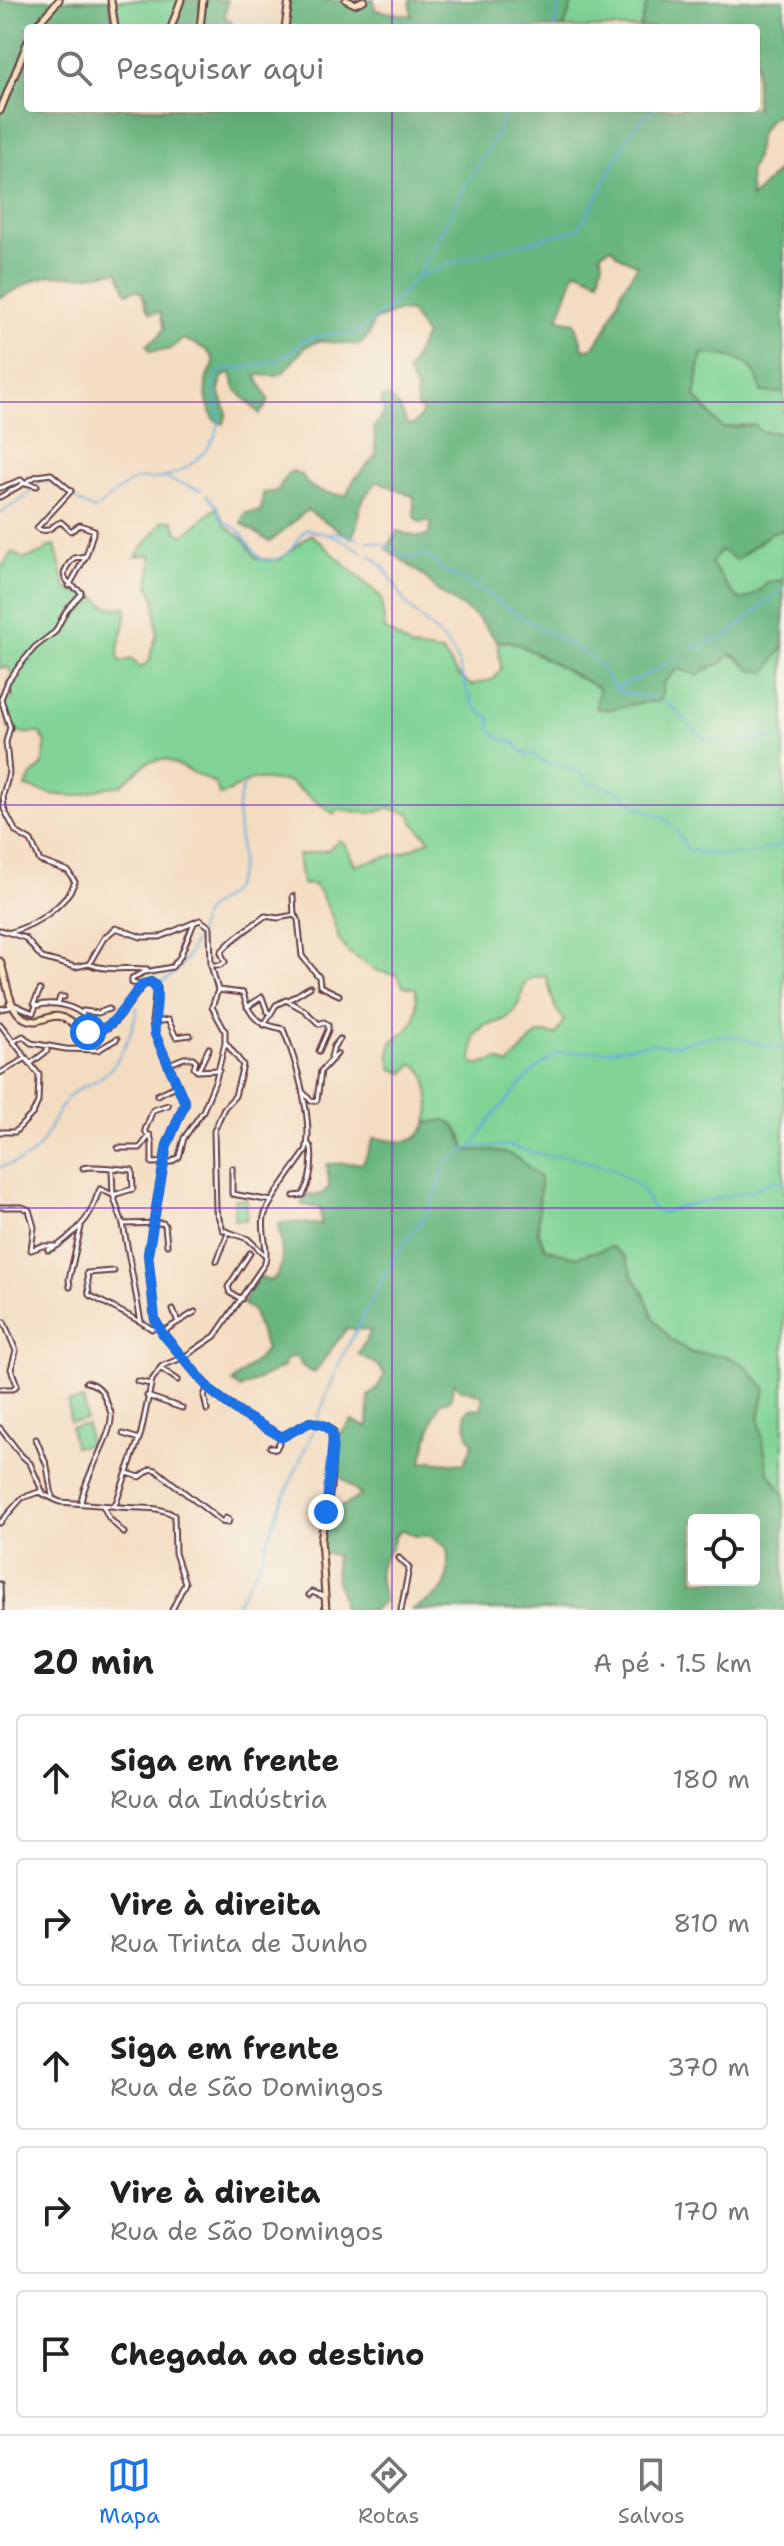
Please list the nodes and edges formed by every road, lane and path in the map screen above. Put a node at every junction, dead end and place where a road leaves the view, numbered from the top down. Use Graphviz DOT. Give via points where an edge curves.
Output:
graph roads {
  1 [pos="59,0"];
  2 [pos="111,0"];
  3 [pos="181,0"];
  4 [pos="203,0"];
  5 [pos="289,0"];
  6 [pos="346,0"];
  7 [pos="364,0"];
  8 [pos="38,24"];
  9 [pos="114,24"];
  10 [pos="172,24"];
  11 [pos="200,24"];
  12 [pos="286,24"];
  13 [pos="24,51"];
  14 [pos="0,111"];
  15 [pos="26,483"];
  16 [pos="35,485"];
  17 [pos="0,488"];
  18 [pos="0,497"];
  19 [pos="86,556"];
  20 [pos="69,586"];
  21 [pos="293,896"];
  22 [pos="294,915"];
  23 [pos="194,923"];
  24 [pos="0,930"];
  25 [pos="11,932"];
  26 [pos="0,961"];
  27 [pos="89,964"];
  28 [pos="211,965"];
  29 [pos="153,970"];
  30 [pos="143,984"];
  31 [pos="310,987"];
  32 [pos="40,990"];
  33 [pos="218,990"];
  34 [pos="10,995"];
  35 [pos="339,995"];
  36 [pos="64,997"];
  37 [pos="287,1001"];
  38 [pos="13,1004"];
  39 [pos="58,1004"];
  40 [pos="36,1006"];
  41 [pos="247,1007"];
  42 [pos="0,1009"];
  43 [pos="109,1009"];
  44 [pos="79,1011"];
  45 [pos="270,1014"];
  46 [pos="153,1022"];
  47 [pos="0,1024"];
  48 [pos="264,1025"];
  49 [pos="88,1032"];
  50 [pos="190,1035"];
  51 [pos="117,1039"];
  52 [pos="340,1039"];
  53 [pos="223,1040"];
  54 [pos="13,1042"];
  55 [pos="46,1048"];
  56 [pos="209,1048"];
  57 [pos="319,1051"];
  58 [pos="337,1054"];
  59 [pos="26,1059"];
  60 [pos="330,1061"];
  61 [pos="30,1064"];
  62 [pos="169,1064"];
  63 [pos="219,1070"];
  64 [pos="198,1071"];
  65 [pos="0,1073"];
  66 [pos="178,1085"];
  67 [pos="301,1089"];
  68 [pos="157,1095"];
  69 [pos="168,1105"];
  70 [pos="0,1132"];
  71 [pos="148,1136"];
  72 [pos="308,1144"];
  73 [pos="118,1148"];
  74 [pos="164,1162"];
  75 [pos="83,1168"];
  76 [pos="232,1168"];
  77 [pos="112,1169"];
  78 [pos="113,1195"];
  79 [pos="294,1196"];
  80 [pos="272,1201"];
  81 [pos="0,1207"];
  82 [pos="153,1222"];
  83 [pos="82,1224"];
  84 [pos="123,1224"];
  85 [pos="228,1233"];
  86 [pos="167,1245"];
  87 [pos="59,1246"];
  88 [pos="48,1250"];
  89 [pos="250,1253"];
  90 [pos="267,1256"];
  91 [pos="217,1261"];
  92 [pos="114,1271"];
  93 [pos="70,1287"];
  94 [pos="242,1299"];
  95 [pos="173,1310"];
  96 [pos="195,1312"];
  97 [pos="4,1322"];
  98 [pos="141,1322"];
  99 [pos="178,1322"];
  100 [pos="160,1330"];
  101 [pos="184,1357"];
  102 [pos="160,1368"];
  103 [pos="178,1380"];
  104 [pos="137,1381"];
  105 [pos="86,1382"];
  106 [pos="150,1384"];
  107 [pos="208,1387"];
  108 [pos="0,1389"];
  109 [pos="147,1396"];
  110 [pos="182,1408"];
  111 [pos="207,1410"];
  112 [pos="0,1428"];
  113 [pos="123,1434"];
  114 [pos="282,1437"];
  115 [pos="36,1439"];
  116 [pos="139,1439"];
  117 [pos="270,1447"];
  118 [pos="127,1473"];
  119 [pos="43,1493"];
  120 [pos="52,1498"];
  121 [pos="81,1503"];
  122 [pos="103,1506"];
  123 [pos="112,1506"];
  124 [pos="222,1522"];
  125 [pos="0,1523"];
  126 [pos="124,1533"];
  127 [pos="399,1558"];
  128 [pos="0,1584"];
  129 [pos="309,1595"];
  130 [pos="325,1597"];
  131 [pos="1,1610"];
  132 [pos="172,1610"];
  133 [pos="326,1610"];
  134 [pos="401,1610"];
  1 -- 8 [label="street"];
  2 -- 9 [label="street"];
  3 -- 10 [label="street"];
  4 -- 11 [label="street"];
  5 -- 12 [label="street"];
  6 -- 7 [label="street"];
  13 -- 14 [label="street"];
  15 -- 16 [label="street"];
  15 -- 17 [label="street"];
  15 -- 18 [label="street"];
  15 -- 19 [label="street" via="51,474 71,491 37,528 49,530 61,522 71,531 80,525 93,528"];
  19 -- 20 [label="street"];
  19 -- 20 [label="street" via="69,563 64,579"];
  20 -- 25 [label="street" via="81,593 55,632 20,665 1,699 10,727 3,795 10,825 31,841 40,861 68,871 75,882 67,896 34,924"];
  21 -- 22 [label="street"];
  22 -- 28 [label="street" via="265,916 231,940 221,952 225,962"];
  22 -- 35 [label="street" via="304,960 320,986"];
  23 -- 27 [label="street" via="150,938 116,928"];
  23 -- 28 [label="street" via="200,920 210,927"];
  23 -- 29 [label="street" via="176,963"];
  24 -- 25 [label="street"];
  25 -- 27 [label="street" via="25,938 42,958 75,967"];
  26 -- 34 [label="street"];
  27 -- 29 [label="street" via="107,970"];
  28 -- 33 [label="street"];
  29 -- 30 [label="street" via="132,978 132,983"];
  30 -- 46 [label="street" via="155,984"];
  30 -- 49 [label="street" via="110,1024"];
  31 -- 37 [label="street"];
  32 -- 40 [label="street"];
  33 -- 41 [label="street" via="243,993"];
  33 -- 53 [label="street" via="212,1007 225,1031"];
  34 -- 38 [label="street"];
  34 -- 42 [label="street" via="11,1007"];
  36 -- 39 [label="street"];
  37 -- 45 [label="street"];
  37 -- 57 [label="street" via="328,1025"];
  38 -- 40 [label="street" via="29,1013"];
  38 -- 49 [label="street" via="24,1018 57,1016"];
  39 -- 40 [label="street"];
  39 -- 44 [label="street"];
  41 -- 45 [label="street" via="262,997"];
  41 -- 48 [label="street"];
  43 -- 44 [label="street"];
  44 -- 49 [label="street" via="87,1018"];
  45 -- 48 [label="street"];
  46 -- 50 [label="street" via="168,1020 176,1037"];
  46 -- 62 [label="street"];
  47 -- 54 [label="street"];
  48 -- 67 [label="street" via="285,1031"];
  51 -- 55 [label="street" via="98,1050"];
  52 -- 60 [label="street"];
  53 -- 63 [label="street"];
  53 -- 85 [label="street" via="243,1065 235,1096 214,1131 216,1210"];
  54 -- 55 [label="street" via="23,1036"];
  54 -- 59 [label="street"];
  55 -- 61 [label="street"];
  56 -- 64 [label="street"];
  58 -- 60 [label="street"];
  59 -- 61 [label="street"];
  59 -- 65 [label="street"];
  60 -- 67 [label="street" via="321,1071 317,1100 311,1101"];
  61 -- 70 [label="street" via="39,1075 38,1102 15,1132"];
  62 -- 64 [label="street" via="193,1058"];
  62 -- 66 [label="street"];
  63 -- 64 [label="street"];
  63 -- 74 [label="street" via="179,1157"];
  66 -- 68 [label="street"];
  66 -- 74 [label="street" via="185,1103"];
  67 -- 72 [label="street"];
  69 -- 71 [label="street" via="153,1110 145,1130"];
  71 -- 73 [label="street" via="140,1148"];
  71 -- 74 [label="street" via="151,1162"];
  72 -- 79 [label="street" via="309,1182 303,1195"];
  72 -- 80 [label="street"];
  74 -- 82 [label="street"];
  75 -- 77 [label="street"];
  76 -- 80 [label="street" via="232,1194"];
  77 -- 78 [label="street"];
  77 -- 78 [label="street" via="132,1170 133,1189"];
  78 -- 83 [label="street" via="100,1189"];
  78 -- 84 [label="street"];
  80 -- 90 [label="street" via="263,1223"];
  81 -- 87 [label="street" via="29,1210 34,1227 31,1250"];
  82 -- 84 [label="street"];
  82 -- 86 [label="street" via="165,1225"];
  82 -- 100 [label="street" via="149,1264"];
  83 -- 87 [label="street"];
  83 -- 93 [label="street"];
  84 -- 98 [label="street"];
  85 -- 90 [label="street" via="248,1239"];
  85 -- 91 [label="street"];
  87 -- 88 [label="street"];
  89 -- 94 [label="street" via="228,1287"];
  90 -- 94 [label="street"];
  92 -- 98 [label="street" via="87,1273 89,1295"];
  94 -- 101 [label="street" via="217,1334"];
  95 -- 99 [label="street"];
  96 -- 99 [label="street"];
  97 -- 108 [label="street" via="16,1351 11,1369 17,1385"];
  98 -- 100 [label="street"];
  99 -- 100 [label="street"];
  100 -- 101 [label="street"];
  101 -- 102 [label="street"];
  101 -- 107 [label="street"];
  102 -- 103 [label="street"];
  102 -- 106 [label="street"];
  104 -- 106 [label="street"];
  105 -- 121 [label="street" via="101,1389 111,1415"];
  106 -- 109 [label="street"];
  107 -- 111 [label="street"];
  107 -- 114 [label="street"];
  109 -- 110 [label="street"];
  109 -- 116 [label="street"];
  112 -- 119 [label="street" via="30,1463"];
  113 -- 116 [label="street"];
  114 -- 117 [label="street" via="276,1449"];
  114 -- 130 [label="street" via="310,1422 333,1432 321,1551"];
  115 -- 120 [label="street"];
  116 -- 118 [label="street"];
  118 -- 123 [label="street"];
  118 -- 124 [label="street" via="140,1477 156,1470"];
  119 -- 120 [label="street"];
  119 -- 125 [label="street" via="22,1498"];
  120 -- 121 [label="street"];
  121 -- 122 [label="street"];
  122 -- 123 [label="street"];
  122 -- 126 [label="street"];
  123 -- 132 [label="street" via="146,1506 174,1515 175,1553 185,1583"];
  127 -- 134 [label="street" via="409,1568"];
  128 -- 131 [label="street"];
  129 -- 130 [label="street"];
  130 -- 133 [label="street"];
}
